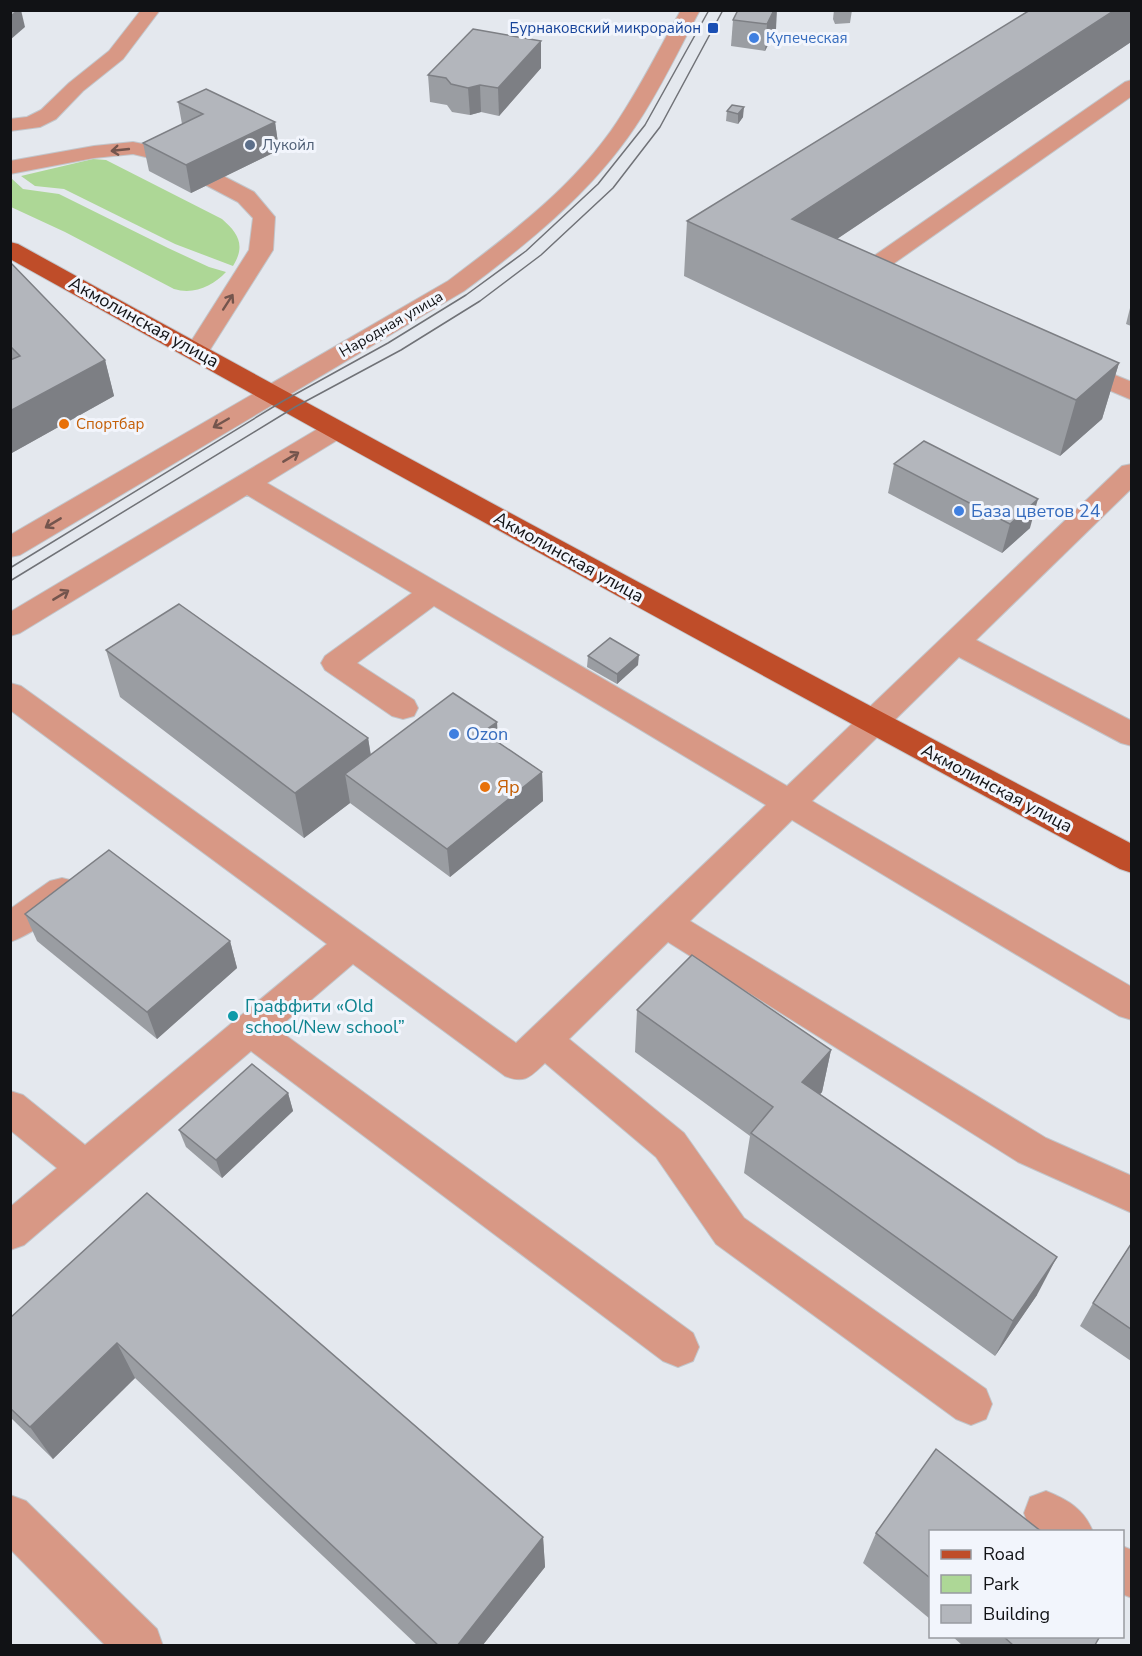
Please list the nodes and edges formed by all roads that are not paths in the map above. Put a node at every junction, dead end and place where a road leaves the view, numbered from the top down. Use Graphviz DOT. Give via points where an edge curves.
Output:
graph roads {
  1 [pos="151,10"];
  2 [pos="692,10"];
  3 [pos="1131,86"];
  4 [pos="18,125"];
  5 [pos="10,168"];
  6 [pos="10,249"];
  7 [pos="909,291"];
  8 [pos="196,351"];
  9 [pos="1057,358"];
  10 [pos="1131,392"];
  11 [pos="271,394"];
  12 [pos="335,430"];
  13 [pos="1131,472"];
  14 [pos="247,483"];
  15 [pos="10,548"];
  16 [pos="432,593"];
  17 [pos="10,626"];
  18 [pos="955,642"];
  19 [pos="10,694"];
  20 [pos="403,708"];
  21 [pos="872,722"];
  22 [pos="1131,735"];
  23 [pos="789,803"];
  24 [pos="1131,860"];
  25 [pos="84,874"];
  26 [pos="665,922"];
  27 [pos="10,928"];
  28 [pos="352,944"];
  29 [pos="1131,1005"];
  30 [pos="250,1030"];
  31 [pos="544,1040"];
  32 [pos="10,1107"];
  33 [pos="86,1168"];
  34 [pos="1131,1195"];
  35 [pos="10,1232"];
  36 [pos="678,1347"];
  37 [pos="971,1404"];
  38 [pos="10,1517"];
  39 [pos="140,1646"];
  1 -- 4 [label="street" via="116,56 51,113"];
  2 -- 11 [label="street, Народная улица" via="626,125 552,209 456,286"];
  3 -- 7 [label="street" via="866,272"];
  8 -- 5 [label="street, one-way" via="261,250 264,217 246,197 165,155 133,148"];
  6 -- 8 [label="main road, Акмолинская улица"];
  8 -- 11 [label="main road, Акмолинская улица"];
  9 -- 10 [label="street"];
  11 -- 12 [label="main road, Акмолинская улица"];
  11 -- 15 [label="street, Народная улица, one-way"];
  14 -- 12 [label="street, one-way"];
  12 -- 21 [label="main road, Акмолинская улица"];
  13 -- 18 [label="street"];
  14 -- 16 [label="street"];
  17 -- 14 [label="street, one-way"];
  16 -- 20 [label="street" via="336,663"];
  16 -- 23 [label="street"];
  18 -- 21 [label="street"];
  18 -- 22 [label="street"];
  19 -- 28 [label="street"];
  21 -- 23 [label="street"];
  21 -- 24 [label="main road, Акмолинская улица"];
  23 -- 26 [label="street"];
  23 -- 29 [label="street"];
  25 -- 27 [label="street"];
  26 -- 31 [label="street"];
  26 -- 34 [label="street" via="1032,1150"];
  28 -- 30 [label="street"];
  28 -- 31 [label="street" via="518,1065"];
  30 -- 33 [label="street"];
  30 -- 36 [label="street"];
  31 -- 37 [label="street" via="670,1145 730,1231"];
  32 -- 33 [label="street"];
  33 -- 35 [label="street"];
  38 -- 39 [label="street"];
}
